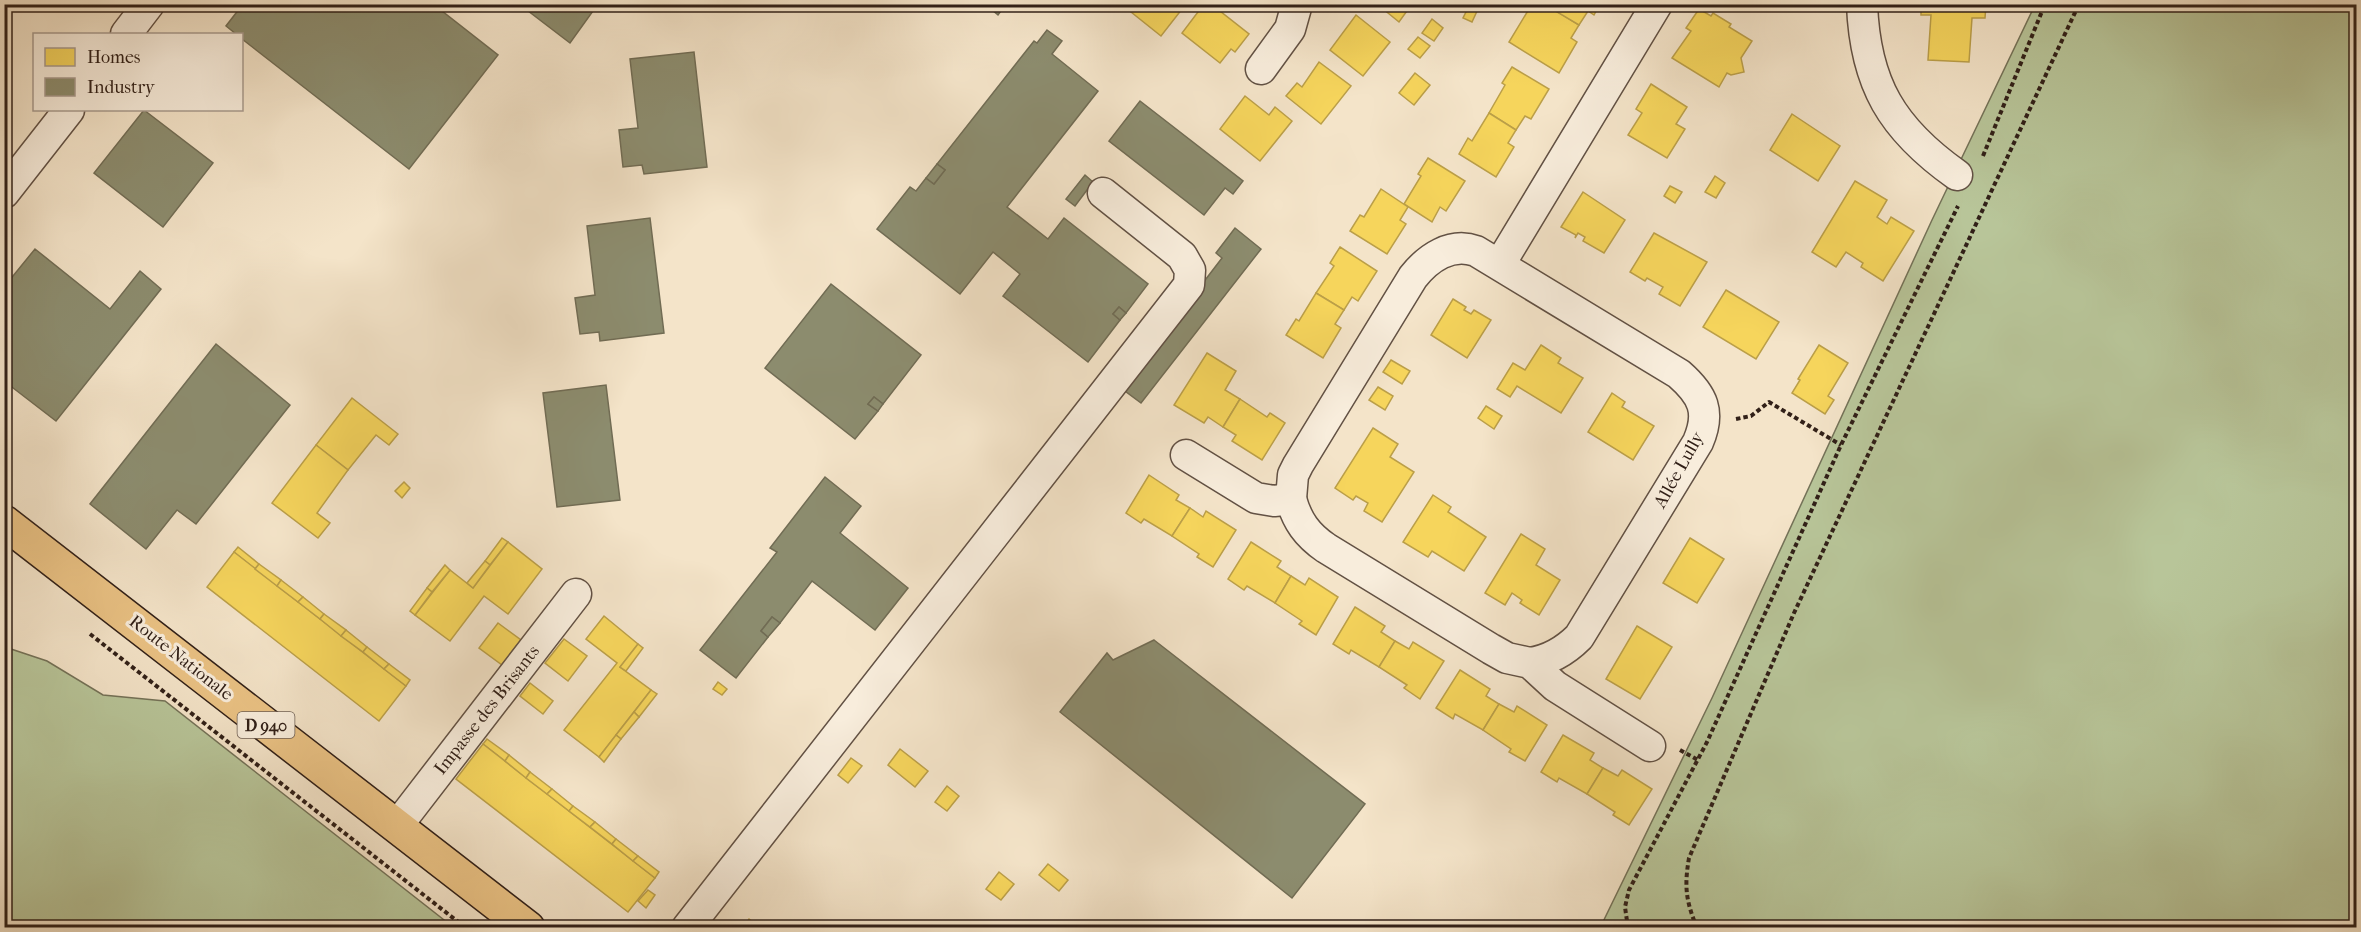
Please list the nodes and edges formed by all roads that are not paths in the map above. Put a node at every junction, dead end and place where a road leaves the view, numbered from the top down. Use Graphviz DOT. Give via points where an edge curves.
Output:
graph roads {
  1 [pos="149,4"];
  2 [pos="1296,4"];
  3 [pos="1658,4"];
  4 [pos="1862,4"];
  5 [pos="127,33"];
  6 [pos="1261,69"];
  7 [pos="68,111"];
  8 [pos="1966,180"];
  9 [pos="4,193"];
  10 [pos="1103,193"];
  11 [pos="1500,264"];
  12 [pos="1186,455"];
  13 [pos="1291,499"];
  14 [pos="4,522"];
  15 [pos="576,594"];
  16 [pos="1530,663"];
  17 [pos="1650,746"];
  18 [pos="397,826"];
  19 [pos="528,927"];
  20 [pos="687,927"];
  1 -- 5 [label="street"];
  2 -- 6 [label="street" via="1290,29"];
  3 -- 11 [label="street"];
  4 -- 8 [label="street" via="1868,57 1890,109 1925,152"];
  7 -- 9 [label="street"];
  10 -- 20 [label="street" via="1182,256 1190,270 1189,285"];
  11 -- 13 [label="street, Allée Lully" via="1476,251 1460,248 1438,255 1421,267 1298,465"];
  11 -- 16 [label="street, Allée Lully" via="1679,375 1699,395 1705,418 1698,442 1579,637 1560,653"];
  12 -- 13 [label="street" via="1256,498"];
  13 -- 16 [label="street" via="1298,521 1326,548 1491,649 1507,658"];
  14 -- 18 [label="main road, Route Nationale / D 940"];
  15 -- 18 [label="street, Impasse des Brisants"];
  16 -- 17 [label="street" via="1555,686"];
  18 -- 19 [label="main road, Route Nationale / D 940"];
}
